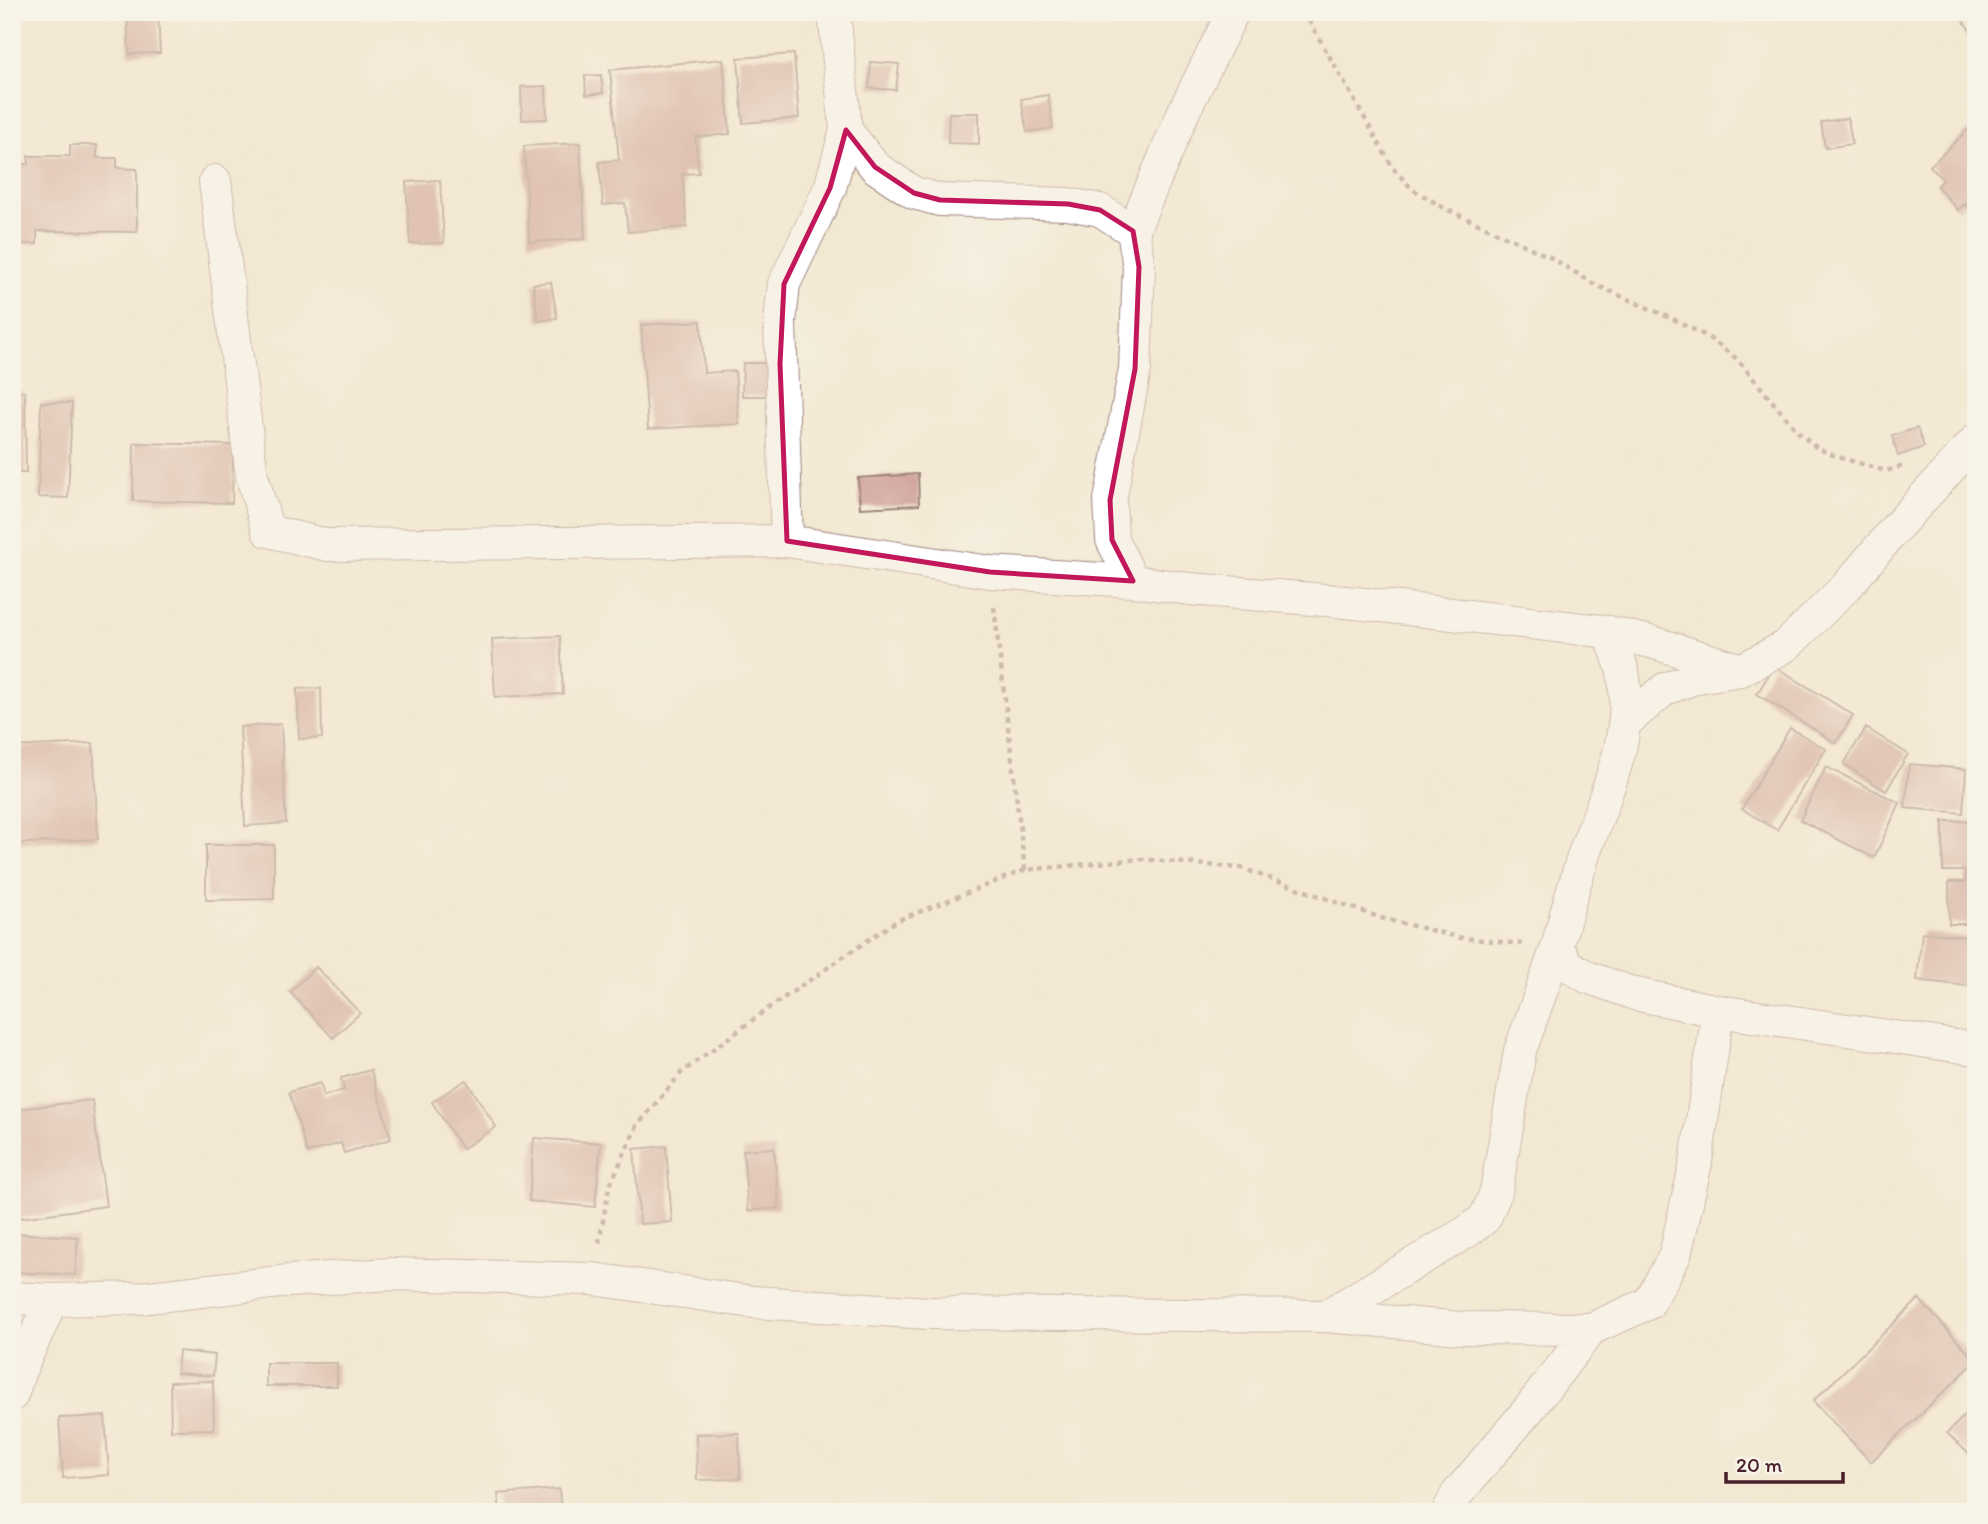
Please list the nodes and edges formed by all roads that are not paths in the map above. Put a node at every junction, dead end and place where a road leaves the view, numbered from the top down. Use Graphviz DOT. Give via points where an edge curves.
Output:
graph roads {
  1 [pos="834,12"];
  2 [pos="1233,12"];
  3 [pos="846,130"];
  4 [pos="215,181"];
  5 [pos="1133,231"];
  6 [pos="1976,440"];
  7 [pos="788,541"];
  8 [pos="1133,580"];
  9 [pos="1608,632"];
  10 [pos="1741,670"];
  11 [pos="1626,722"];
  12 [pos="1557,947"];
  13 [pos="1718,1011"];
  14 [pos="1976,1049"];
  15 [pos="12,1298"];
  16 [pos="52,1300"];
  17 [pos="1326,1316"];
  18 [pos="1591,1329"];
  19 [pos="12,1395"];
  20 [pos="1448,1512"];
  1 -- 3 [label="street"];
  2 -- 5 [label="street"];
  3 -- 5 [label="street" via="875,167 914,193 940,200 1068,204 1100,210"];
  3 -- 7 [label="street" via="830,188 784,284 780,350"];
  4 -- 7 [label="street" via="251,477 268,531 327,545"];
  5 -- 8 [label="street" via="1139,267 1135,369 1110,500 1112,540"];
  6 -- 10 [label="street" via="1847,586 1786,646"];
  7 -- 8 [label="street" via="990,572"];
  8 -- 9 [label="street"];
  9 -- 10 [label="street"];
  9 -- 11 [label="street" via="1624,676"];
  10 -- 11 [label="street" via="1697,677 1665,689"];
  11 -- 12 [label="street"];
  12 -- 13 [label="street" via="1568,965 1587,977 1635,994"];
  12 -- 17 [label="street" via="1520,1051 1496,1192 1485,1218"];
  13 -- 14 [label="street"];
  13 -- 18 [label="street" via="1696,1161 1675,1255 1649,1303"];
  15 -- 16 [label="street"];
  16 -- 17 [label="street" via="140,1298 389,1274 593,1279 752,1302 930,1313"];
  16 -- 19 [label="street"];
  17 -- 18 [label="street" via="1461,1328"];
  18 -- 20 [label="street" via="1457,1494"];
}
